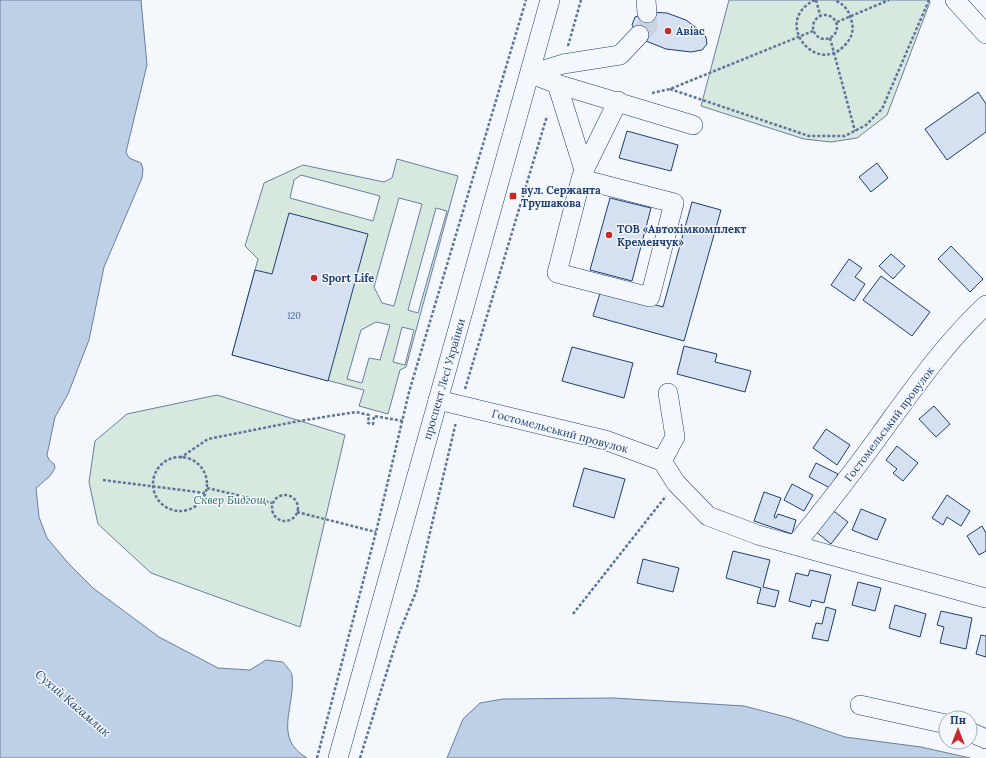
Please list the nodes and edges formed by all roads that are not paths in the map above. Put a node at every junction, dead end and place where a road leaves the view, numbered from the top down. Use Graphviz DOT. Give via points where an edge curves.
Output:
graph roads {
  1 [pos="550,0"];
  2 [pos="962,2"];
  3 [pos="986,34"];
  4 [pos="639,35"];
  5 [pos="531,74"];
  6 [pos="557,84"];
  7 [pos="618,102"];
  8 [pos="693,125"];
  9 [pos="582,175"];
  10 [pos="986,305"];
  11 [pos="668,393"];
  12 [pos="438,400"];
  13 [pos="662,461"];
  14 [pos="794,545"];
  15 [pos="986,598"];
  16 [pos="860,705"];
  17 [pos="938,722"];
  18 [pos="338,758"];
  1 -- 5 [label="street, проспект Лесі Українки"];
  2 -- 3 [label="street"];
  4 -- 5 [label="street" via="620,55 563,64"];
  5 -- 6 [label="street"];
  5 -- 12 [label="street, проспект Лесі Українки"];
  6 -- 7 [label="street"];
  6 -- 9 [label="street"];
  7 -- 8 [label="street"];
  7 -- 9 [label="street"];
  9 -- 9 [label="street" via="674,203 650,297 557,273"];
  10 -- 14 [label="street, Гостомельський провулок" via="924,375 842,487"];
  11 -- 13 [label="street" via="675,437"];
  12 -- 13 [label="street, Гостомельський провулок" via="605,440"];
  12 -- 18 [label="street, проспект Лесі Українки"];
  13 -- 14 [label="street" via="676,484 708,516 758,535"];
  14 -- 15 [label="street"];
  16 -- 17 [label="street"];
}
